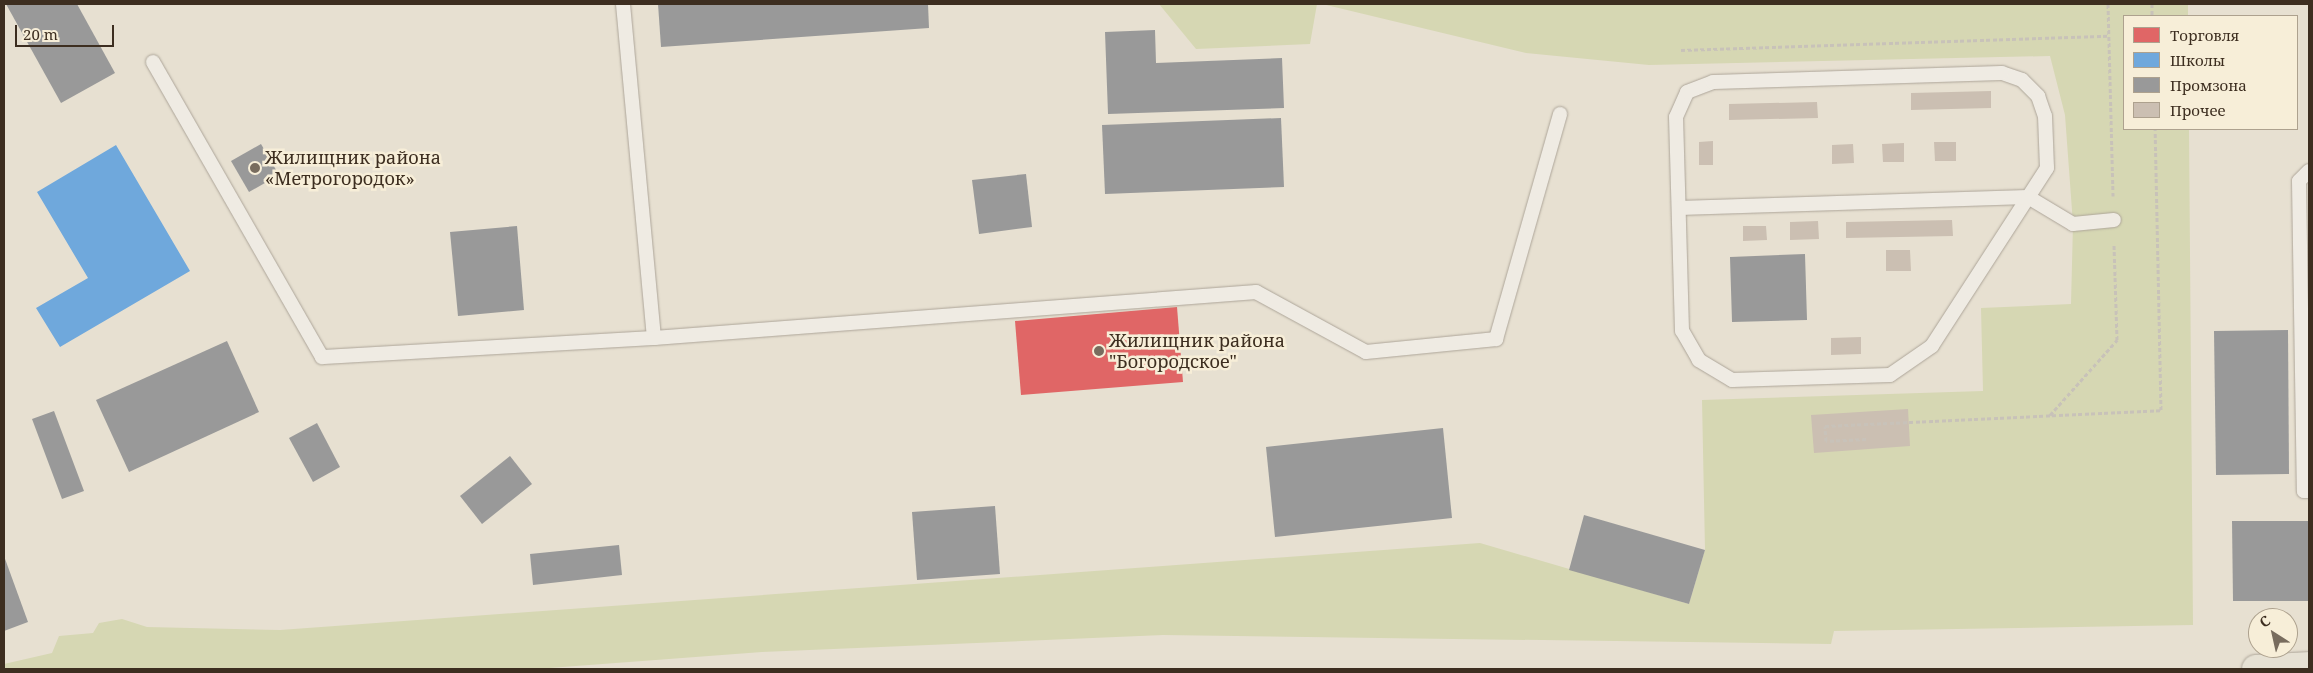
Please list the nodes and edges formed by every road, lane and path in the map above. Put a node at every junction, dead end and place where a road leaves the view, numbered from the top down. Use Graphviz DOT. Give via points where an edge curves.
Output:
graph roads {
  1 [pos="623,4"];
  2 [pos="2109,36"];
  3 [pos="1681,50"];
  4 [pos="153,62"];
  5 [pos="1560,114"];
  6 [pos="2155,130"];
  7 [pos="2309,172"];
  8 [pos="2028,197"];
  9 [pos="1678,208"];
  10 [pos="2114,220"];
  11 [pos="654,338"];
  12 [pos="1866,439"];
  13 [pos="2309,491"];
  14 [pos="2309,666"];
  15 [pos="2256,669"];
  1 -- 11 [label="lane"];
  2 -- 3 [label="path"];
  4 -- 11 [label="lane" via="322,357"];
  5 -- 11 [label="lane" via="1496,339 1366,352 1256,292"];
  6 -- 12 [label="path" via="2161,410 1825,426 1826,441"];
  7 -- 13 [label="lane" via="2299,181 2304,491"];
  8 -- 9 [label="lane"];
  8 -- 9 [label="lane" via="1932,346 1890,375 1742,379 1708,368 1688,346 1682,331"];
  8 -- 9 [label="lane" via="2047,168 2045,116 2031,87 2012,75 1722,81 1694,86 1677,108"];
  8 -- 10 [label="lane" via="2073,224"];
  14 -- 15 [label="main road"];
}
